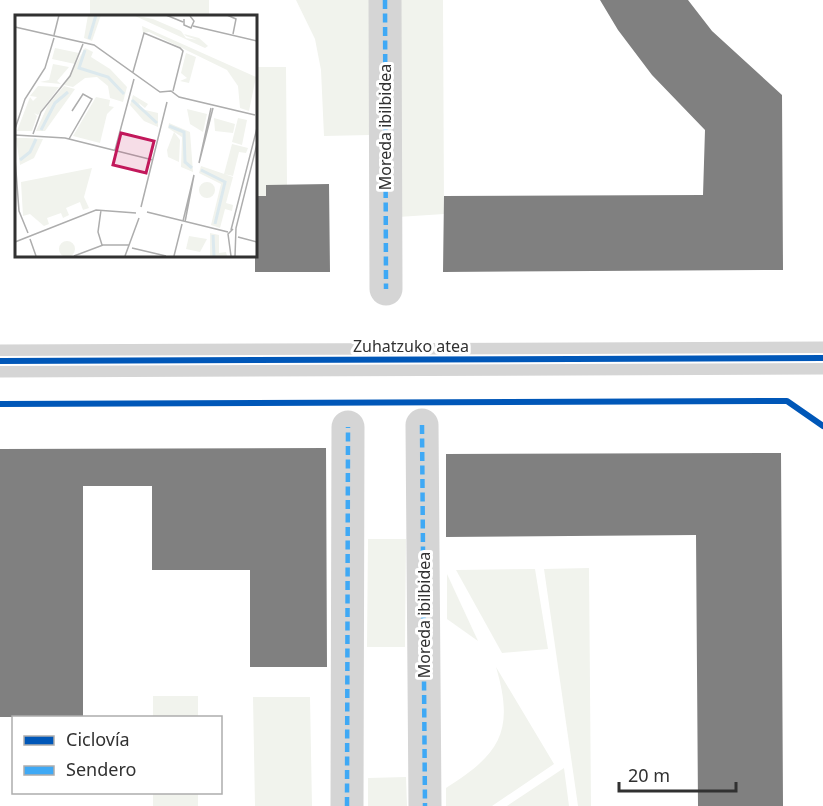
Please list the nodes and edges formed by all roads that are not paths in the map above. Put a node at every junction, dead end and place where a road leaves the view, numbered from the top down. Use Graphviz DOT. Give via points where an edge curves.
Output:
graph roads {
  1 [pos="385,0"];
  2 [pos="386,289"];
  3 [pos="823,358"];
  4 [pos="0,361"];
  5 [pos="422,425"];
  6 [pos="348,427"];
  7 [pos="346,806"];
  8 [pos="425,806"];
  1 -- 2 [label="street, Moreda ibilbidea"];
  3 -- 4 [label="street, Zuhatzuko atea"];
  5 -- 8 [label="street, Moreda ibilbidea"];
  6 -- 7 [label="street"];
}
